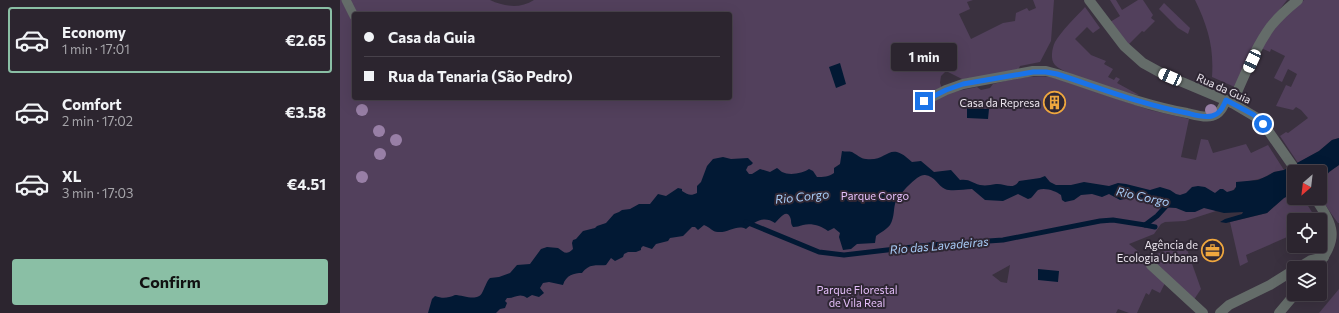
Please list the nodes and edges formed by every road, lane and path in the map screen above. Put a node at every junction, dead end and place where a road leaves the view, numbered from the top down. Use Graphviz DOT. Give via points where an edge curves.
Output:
graph roads {
  1 [pos="346,0"];
  2 [pos="1088,0"];
  3 [pos="1298,0"];
  4 [pos="352,12"];
  5 [pos="924,101"];
  6 [pos="1229,102"];
  7 [pos="1292,165"];
  8 [pos="1320,205"];
  9 [pos="1324,257"];
  10 [pos="1309,261"];
  11 [pos="1321,261"];
  12 [pos="1151,265"];
  13 [pos="1287,274"];
  14 [pos="1289,301"];
  15 [pos="1203,313"];
  16 [pos="1220,313"];
  17 [pos="1279,313"];
  1 -- 4 [label="lane"];
  2 -- 6 [label="street, Rua da Guia" via="1124,46 1143,63 1162,74"];
  3 -- 6 [label="street" via="1267,32"];
  5 -- 6 [label="street" via="963,84 1040,71 1057,74 1160,108 1198,115 1216,114"];
  6 -- 7 [label="street, Rua da Guia" via="1259,118"];
  8 -- 9 [label="street" via="1332,225 1331,244"];
  9 -- 10 [label="street"];
  9 -- 11 [label="street"];
  12 -- 15 [label="street"];
  13 -- 16 [label="street" via="1229,305"];
  14 -- 17 [label="street"];
}
